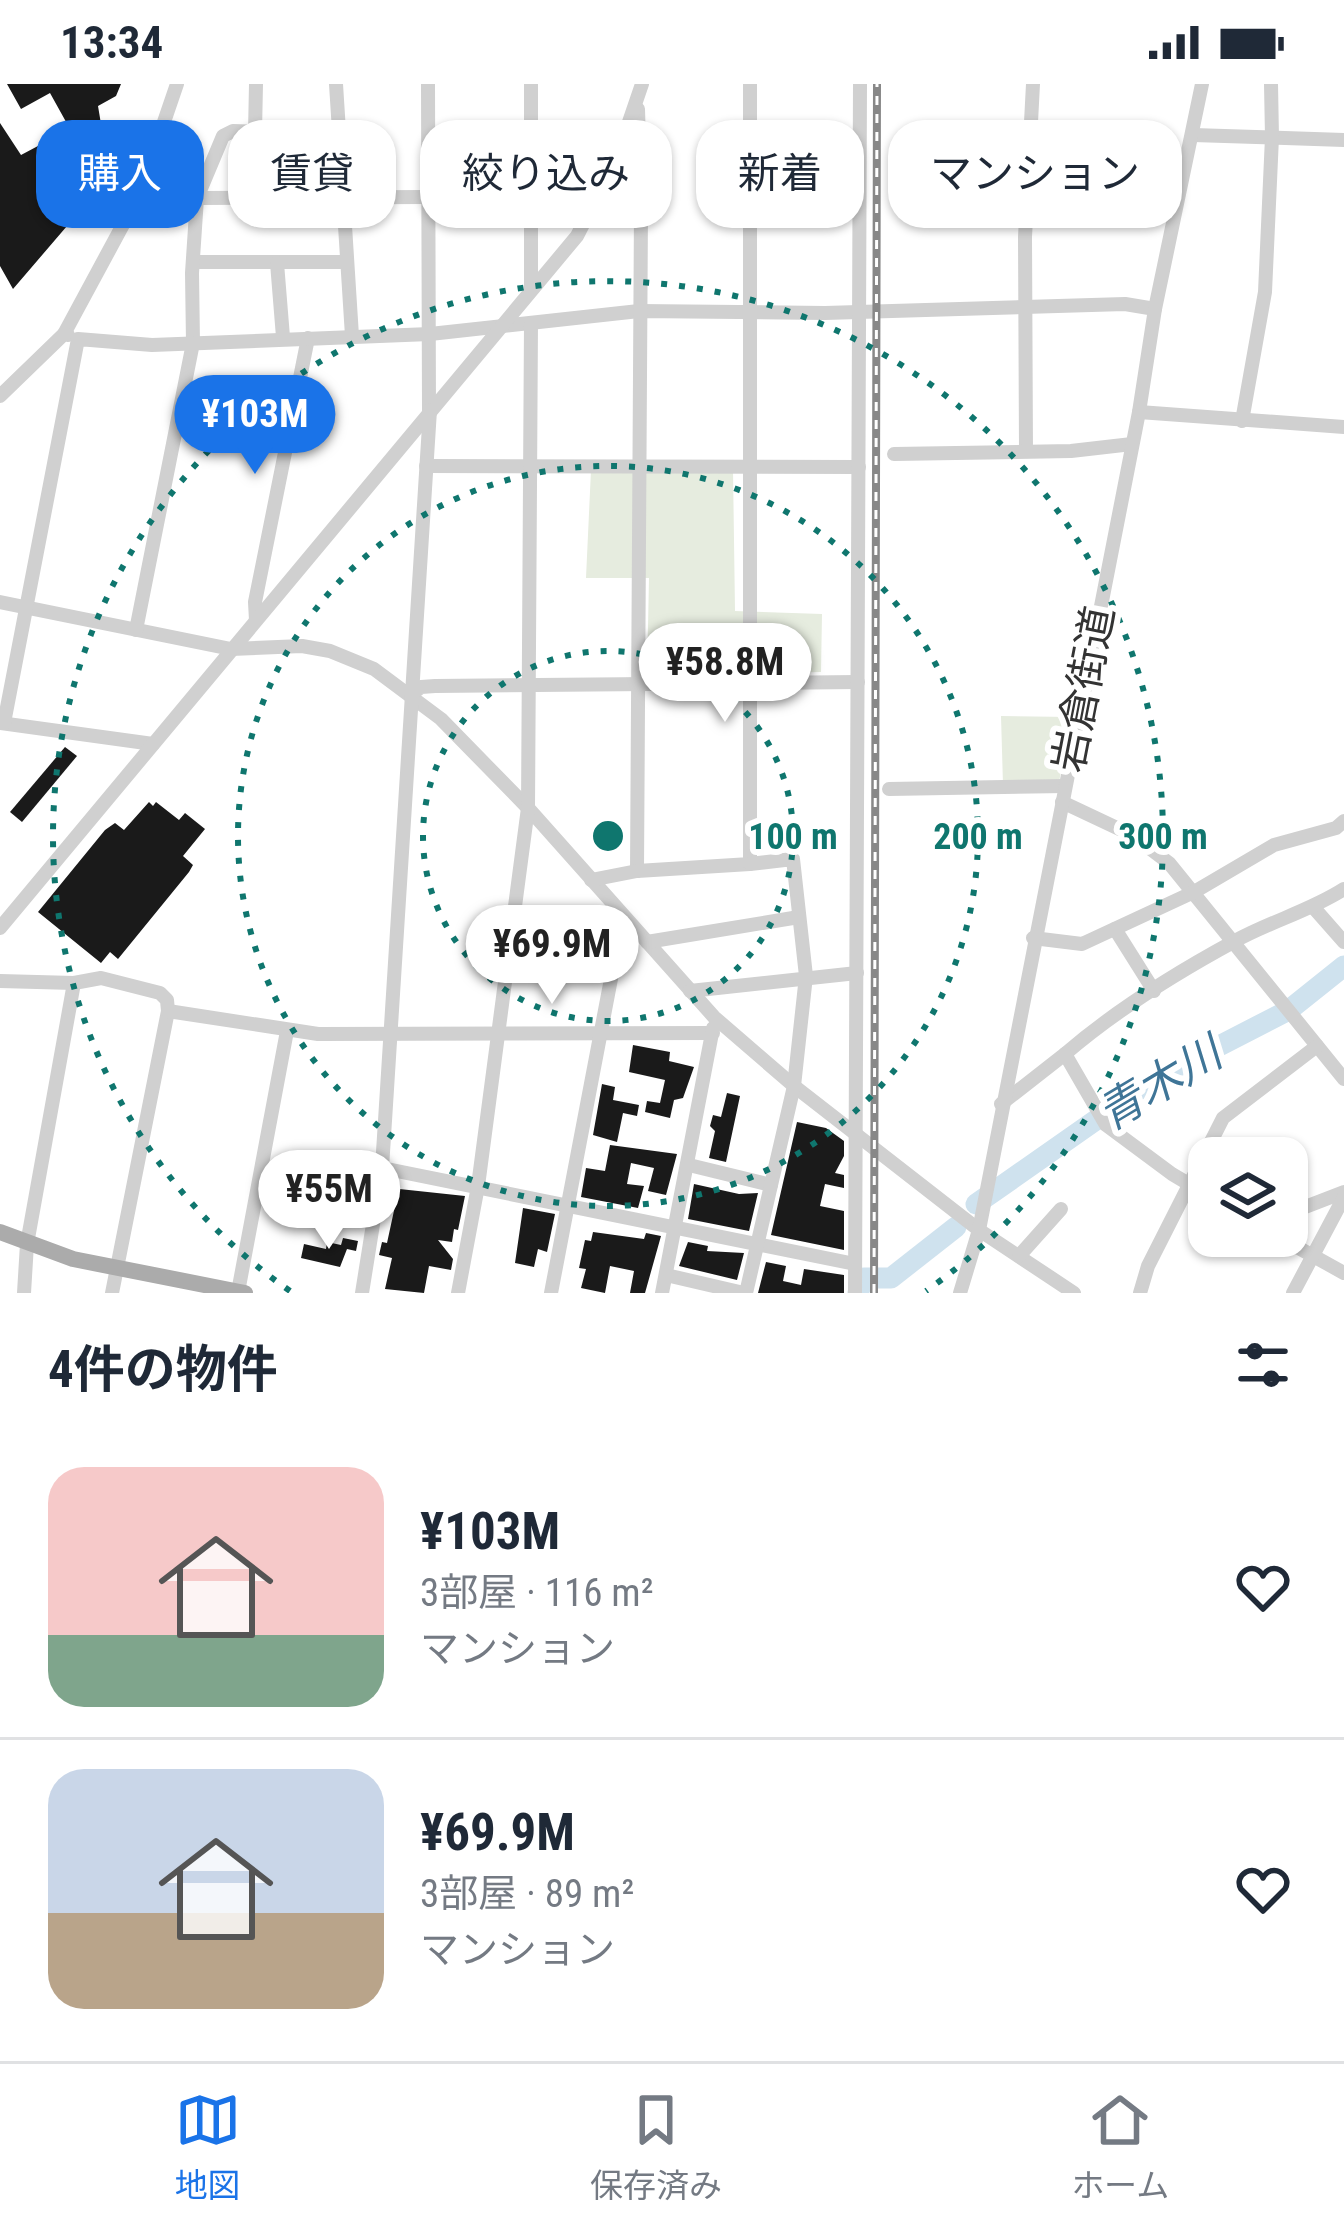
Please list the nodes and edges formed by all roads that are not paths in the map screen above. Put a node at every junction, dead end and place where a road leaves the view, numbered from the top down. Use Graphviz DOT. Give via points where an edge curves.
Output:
graph roads {
  1 [pos="177,84"];
  2 [pos="256,84"];
  3 [pos="336,84"];
  4 [pos="428,84"];
  5 [pos="531,84"];
  6 [pos="642,84"];
  7 [pos="750,84"];
  8 [pos="860,84"];
  9 [pos="1033,84"];
  10 [pos="1202,84"];
  11 [pos="1271,84"];
  12 [pos="638,100"];
  13 [pos="255,120"];
  14 [pos="338,120"];
  15 [pos="428,120"];
  16 [pos="228,134"];
  17 [pos="1192,135"];
  18 [pos="1273,137"];
  19 [pos="1344,140"];
  20 [pos="204,181"];
  21 [pos="196,228"];
  22 [pos="345,228"];
  23 [pos="429,228"];
  24 [pos="194,262"];
  25 [pos="277,262"];
  26 [pos="347,262"];
  27 [pos="531,290"];
  28 [pos="1025,308"];
  29 [pos="1155,309"];
  30 [pos="750,310"];
  31 [pos="639,311"];
  32 [pos="859,311"];
  33 [pos="531,323"];
  34 [pos="502,325"];
  35 [pos="430,334"];
  36 [pos="71,336"];
  37 [pos="352,336"];
  38 [pos="283,338"];
  39 [pos="308,338"];
  40 [pos="193,343"];
  41 [pos="0,396"];
  42 [pos="429,411"];
  43 [pos="1139,412"];
  44 [pos="1242,422"];
  45 [pos="1344,427"];
  46 [pos="1132,444"];
  47 [pos="1026,451"];
  48 [pos="894,454"];
  49 [pos="638,464"];
  50 [pos="531,465"];
  51 [pos="426,466"];
  52 [pos="748,467"];
  53 [pos="859,467"];
  54 [pos="0,602"];
  55 [pos="26,607"];
  56 [pos="256,620"];
  57 [pos="136,630"];
  58 [pos="231,650"];
  59 [pos="638,682"];
  60 [pos="750,682"];
  61 [pos="858,682"];
  62 [pos="530,684"];
  63 [pos="412,694"];
  64 [pos="2,723"];
  65 [pos="153,744"];
  66 [pos="889,789"];
  67 [pos="1063,794"];
  68 [pos="528,808"];
  69 [pos="1344,821"];
  70 [pos="750,865"];
  71 [pos="637,872"];
  72 [pos="591,880"];
  73 [pos="1344,889"];
  74 [pos="1194,892"];
  75 [pos="1314,908"];
  76 [pos="623,916"];
  77 [pos="799,917"];
  78 [pos="0,928"];
  79 [pos="1115,929"];
  80 [pos="1033,938"];
  81 [pos="1234,941"];
  82 [pos="647,942"];
  83 [pos="1344,942"];
  84 [pos="857,973"];
  85 [pos="806,976"];
  86 [pos="0,981"];
  87 [pos="74,983"];
  88 [pos="690,991"];
  89 [pos="1154,991"];
  90 [pos="168,1011"];
  91 [pos="713,1025"];
  92 [pos="287,1030"];
  93 [pos="603,1031"];
  94 [pos="500,1032"];
  95 [pos="392,1034"];
  96 [pos="1317,1046"];
  97 [pos="1065,1054"];
  98 [pos="1344,1079"];
  99 [pos="794,1086"];
  100 [pos="1001,1104"];
  101 [pos="858,1136"];
  102 [pos="1214,1137"];
  103 [pos="689,1166"];
  104 [pos="382,1168"];
  105 [pos="1188,1183"];
  106 [pos="771,1185"];
  107 [pos="478,1186"];
  108 [pos="1188,1191"];
  109 [pos="1344,1194"];
  110 [pos="568,1205"];
  111 [pos="1308,1207"];
  112 [pos="1060,1209"];
  113 [pos="676,1227"];
  114 [pos="979,1230"];
  115 [pos="0,1232"];
  116 [pos="27,1244"];
  117 [pos="758,1244"];
  118 [pos="1308,1255"];
  119 [pos="1019,1256"];
  120 [pos="1312,1257"];
  121 [pos="855,1264"];
  122 [pos="117,1269"];
  123 [pos="1344,1273"];
  124 [pos="666,1275"];
  125 [pos="854,1291"];
  126 [pos="242,1292"];
  127 [pos="1071,1292"];
  128 [pos="24,1293"];
  129 [pos="112,1293"];
  130 [pos="362,1293"];
  131 [pos="458,1293"];
  132 [pos="551,1293"];
  133 [pos="662,1293"];
  134 [pos="745,1293"];
  135 [pos="960,1293"];
  136 [pos="1140,1293"];
  137 [pos="1294,1293"];
  1 -- 36 [label="street" via="139,195"];
  2 -- 13 [label="street"];
  3 -- 14 [label="street"];
  4 -- 15 [label="street"];
  5 -- 27 [label="street"];
  6 -- 12 [label="street"];
  7 -- 30 [label="street"];
  8 -- 32 [label="street"];
  9 -- 28 [label="street"];
  10 -- 17 [label="street, 岩倉街道"];
  11 -- 18 [label="street"];
  12 -- 27 [label="street" via="593,210"];
  12 -- 31 [label="street"];
  16 -- 20 [label="street"];
  17 -- 18 [label="street"];
  17 -- 29 [label="street, 岩倉街道"];
  18 -- 19 [label="street"];
  18 -- 44 [label="street" via="1265,292"];
  21 -- 24 [label="street"];
  22 -- 26 [label="street"];
  23 -- 35 [label="street"];
  24 -- 25 [label="street"];
  24 -- 40 [label="street"];
  25 -- 26 [label="street"];
  25 -- 38 [label="street"];
  26 -- 37 [label="street"];
  27 -- 34 [label="street"];
  28 -- 29 [label="street"];
  28 -- 32 [label="street"];
  28 -- 47 [label="street"];
  29 -- 43 [label="street, 岩倉街道"];
  30 -- 31 [label="street"];
  30 -- 32 [label="street"];
  30 -- 52 [label="street"];
  31 -- 33 [label="street"];
  31 -- 49 [label="street"];
  32 -- 53 [label="street"];
  33 -- 34 [label="street"];
  33 -- 50 [label="street"];
  34 -- 35 [label="street"];
  34 -- 42 [label="street"];
  35 -- 37 [label="street"];
  35 -- 42 [label="street"];
  36 -- 40 [label="street"];
  36 -- 41 [label="street"];
  36 -- 55 [label="street"];
  37 -- 39 [label="street"];
  38 -- 39 [label="street"];
  38 -- 40 [label="street"];
  39 -- 56 [label="street"];
  40 -- 57 [label="street"];
  42 -- 51 [label="street"];
  42 -- 56 [label="street"];
  43 -- 44 [label="street"];
  43 -- 46 [label="street, 岩倉街道"];
  44 -- 45 [label="street"];
  46 -- 47 [label="street"];
  46 -- 67 [label="street, 岩倉街道"];
  47 -- 48 [label="street"];
  49 -- 50 [label="street"];
  49 -- 52 [label="street"];
  49 -- 59 [label="street"];
  50 -- 51 [label="street"];
  50 -- 62 [label="street"];
  51 -- 63 [label="street"];
  52 -- 53 [label="street"];
  52 -- 60 [label="street"];
  53 -- 61 [label="street"];
  54 -- 55 [label="street"];
  55 -- 57 [label="street"];
  55 -- 64 [label="street"];
  56 -- 58 [label="street"];
  57 -- 58 [label="street"];
  58 -- 63 [label="street" via="330,651"];
  58 -- 65 [label="street"];
  59 -- 60 [label="street"];
  59 -- 62 [label="street"];
  59 -- 71 [label="street"];
  60 -- 61 [label="street"];
  60 -- 70 [label="street"];
  61 -- 84 [label="street"];
  62 -- 63 [label="street" via="421,687"];
  62 -- 68 [label="street"];
  63 -- 68 [label="street"];
  63 -- 95 [label="street"];
  64 -- 65 [label="street"];
  65 -- 78 [label="street"];
  66 -- 67 [label="street"];
  67 -- 74 [label="street" via="1144,842"];
  67 -- 80 [label="street, 岩倉街道"];
  68 -- 72 [label="street"];
  68 -- 94 [label="street"];
  69 -- 74 [label="street" via="1274,845"];
  70 -- 71 [label="street"];
  70 -- 77 [label="street" via="793,860"];
  71 -- 72 [label="street"];
  72 -- 76 [label="street"];
  73 -- 75 [label="street"];
  74 -- 79 [label="street"];
  74 -- 81 [label="street"];
  75 -- 81 [label="street"];
  75 -- 83 [label="street"];
  76 -- 82 [label="street"];
  76 -- 93 [label="street"];
  77 -- 82 [label="street"];
  77 -- 85 [label="street"];
  79 -- 80 [label="street" via="1082,944"];
  79 -- 89 [label="street"];
  80 -- 100 [label="street, 岩倉街道"];
  81 -- 89 [label="street"];
  81 -- 96 [label="street"];
  82 -- 88 [label="street"];
  84 -- 85 [label="street"];
  84 -- 101 [label="street"];
  85 -- 88 [label="street"];
  85 -- 99 [label="street"];
  86 -- 87 [label="street"];
  87 -- 90 [label="street" via="91,977 133,984 160,993"];
  87 -- 116 [label="street"];
  88 -- 91 [label="street"];
  89 -- 97 [label="street"];
  90 -- 92 [label="street"];
  90 -- 122 [label="street"];
  91 -- 93 [label="street"];
  91 -- 99 [label="street"];
  91 -- 103 [label="street"];
  92 -- 95 [label="street"];
  92 -- 126 [label="street"];
  93 -- 94 [label="street"];
  93 -- 110 [label="street"];
  94 -- 95 [label="street"];
  94 -- 107 [label="street"];
  95 -- 104 [label="street"];
  96 -- 98 [label="street"];
  96 -- 102 [label="street" via="1223,1118"];
  97 -- 100 [label="street"];
  97 -- 105 [label="street" via="1106,1125"];
  99 -- 101 [label="street"];
  99 -- 106 [label="street"];
  100 -- 114 [label="street, 岩倉街道"];
  101 -- 114 [label="street"];
  101 -- 121 [label="street"];
  103 -- 106 [label="street"];
  103 -- 113 [label="street"];
  104 -- 107 [label="street"];
  104 -- 130 [label="street"];
  106 -- 117 [label="street"];
  107 -- 110 [label="street"];
  107 -- 131 [label="street"];
  108 -- 136 [label="street"];
  109 -- 111 [label="street"];
  109 -- 120 [label="street"];
  110 -- 113 [label="street"];
  110 -- 132 [label="street"];
  112 -- 119 [label="street"];
  113 -- 117 [label="street"];
  113 -- 124 [label="street"];
  114 -- 119 [label="street"];
  114 -- 135 [label="street, 岩倉街道"];
  115 -- 116 [label="main road"];
  116 -- 122 [label="main road"];
  116 -- 128 [label="street"];
  117 -- 121 [label="street"];
  117 -- 134 [label="street"];
  118 -- 120 [label="street"];
  119 -- 127 [label="street"];
  120 -- 123 [label="street"];
  120 -- 137 [label="street"];
  121 -- 125 [label="street"];
  122 -- 126 [label="main road"];
  122 -- 129 [label="street"];
  124 -- 133 [label="street"];
  124 -- 134 [label="street"];
}
